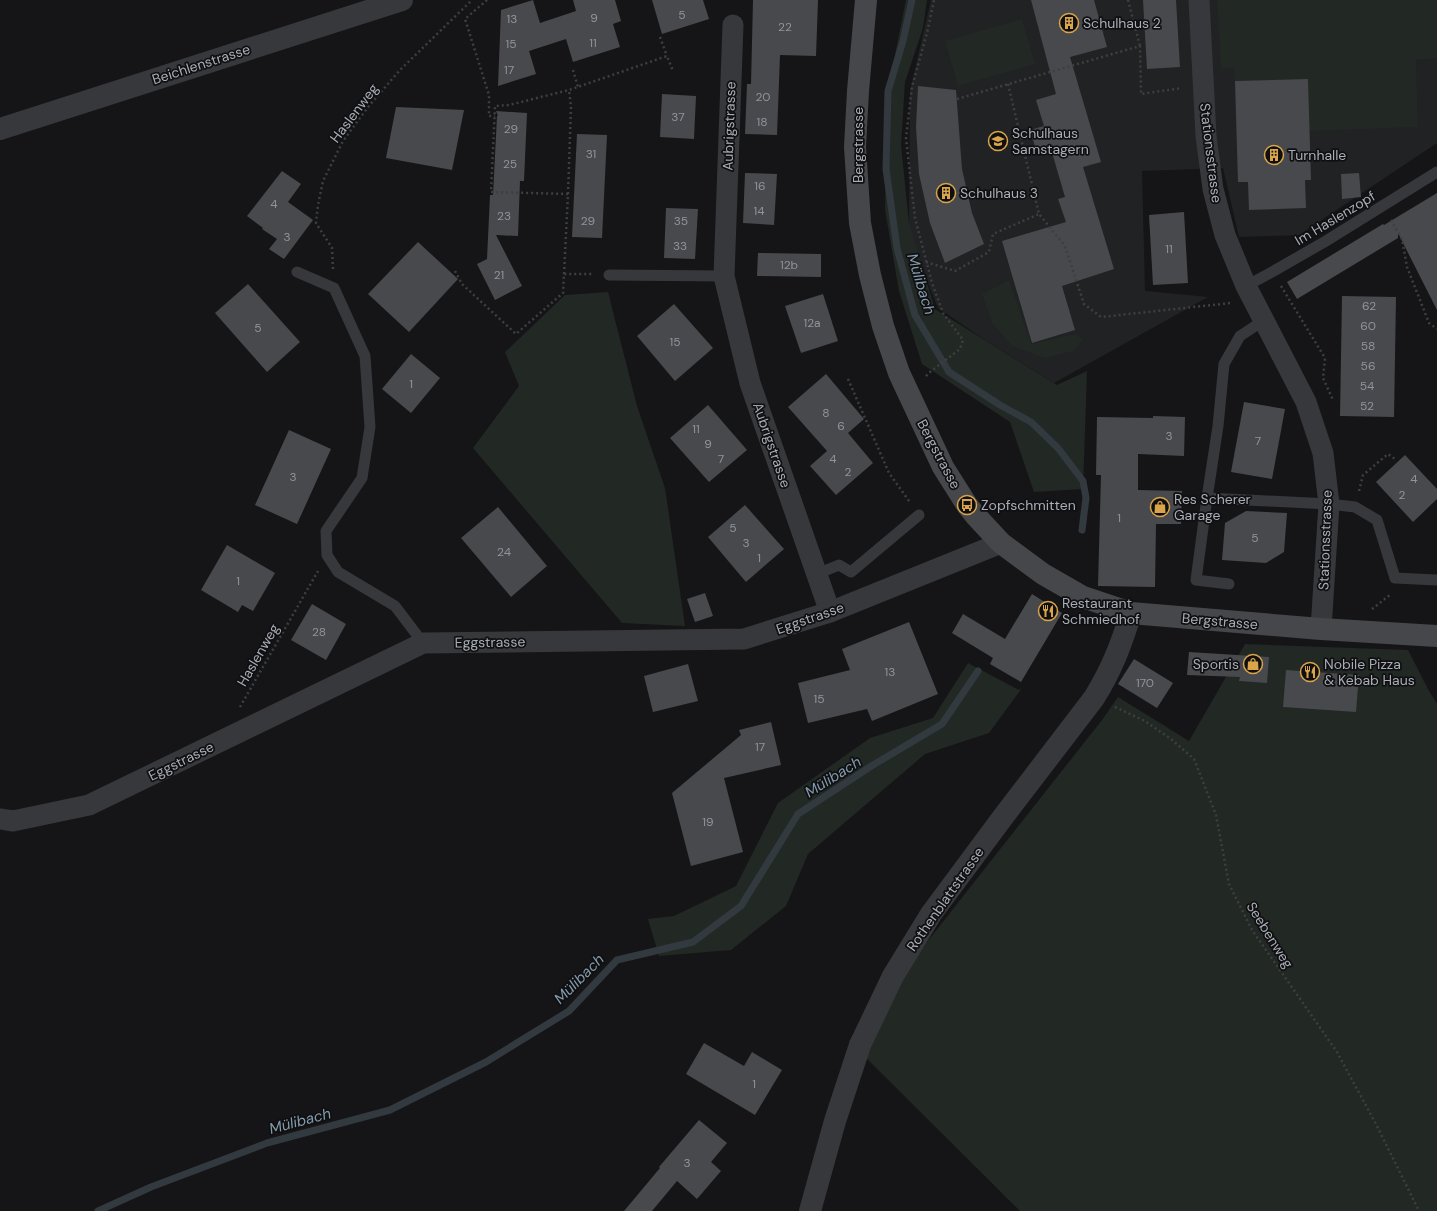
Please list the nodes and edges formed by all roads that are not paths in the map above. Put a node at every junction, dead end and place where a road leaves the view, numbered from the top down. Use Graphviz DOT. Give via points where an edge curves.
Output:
graph roads {
  1 [pos="402,0"];
  2 [pos="866,0"];
  3 [pos="1199,0"];
  4 [pos="733,25"];
  5 [pos="0,129"];
  6 [pos="1437,172"];
  7 [pos="297,272"];
  8 [pos="609,275"];
  9 [pos="724,276"];
  10 [pos="1250,293"];
  11 [pos="1263,321"];
  12 [pos="1207,498"];
  13 [pos="1329,504"];
  14 [pos="919,514"];
  15 [pos="1001,543"];
  16 [pos="817,574"];
  17 [pos="1437,580"];
  18 [pos="1229,584"];
  19 [pos="830,612"];
  20 [pos="1131,613"];
  21 [pos="1321,629"];
  22 [pos="1437,636"];
  23 [pos="423,643"];
  24 [pos="0,819"];
  25 [pos="810,1211"];
  1 -- 5 [label="street, Beichlenstrasse"];
  2 -- 15 [label="main road, Bergstrasse" via="855,148 860,223 870,275 883,326 899,373 943,467 967,505"];
  3 -- 10 [label="street, Stationsstrasse" via="1206,136 1212,189 1225,235"];
  4 -- 9 [label="street, Aubrigstrasse"];
  6 -- 10 [label="lane, Im Haslenzopf" via="1272,272"];
  7 -- 23 [label="lane" via="334,288 365,356 370,427 362,478 326,531 327,555 338,572 395,606"];
  8 -- 9 [label="lane"];
  9 -- 16 [label="street, Aubrigstrasse" via="750,383"];
  10 -- 11 [label="street, Stationsstrasse"];
  11 -- 12 [label="lane" via="1240,336 1224,364"];
  11 -- 13 [label="street, Stationsstrasse" via="1306,402 1323,453"];
  12 -- 13 [label="lane"];
  12 -- 18 [label="lane" via="1196,580"];
  13 -- 17 [label="lane" via="1355,507 1377,520 1394,578"];
  13 -- 21 [label="street, Stationsstrasse"];
  14 -- 16 [label="lane" via="851,572 839,565"];
  15 -- 19 [label="street, Eggstrasse"];
  15 -- 20 [label="main road, Bergstrasse" via="1070,591"];
  16 -- 19 [label="street, Aubrigstrasse"];
  19 -- 23 [label="street, Eggstrasse" via="744,639"];
  20 -- 21 [label="main road, Bergstrasse"];
  20 -- 25 [label="street, Rothenblattstrasse" via="1118,654 1094,698 931,914 893,976 860,1045"];
  21 -- 22 [label="main road, Bergstrasse"];
  23 -- 24 [label="street, Eggstrasse" via="89,805 13,821"];
}
